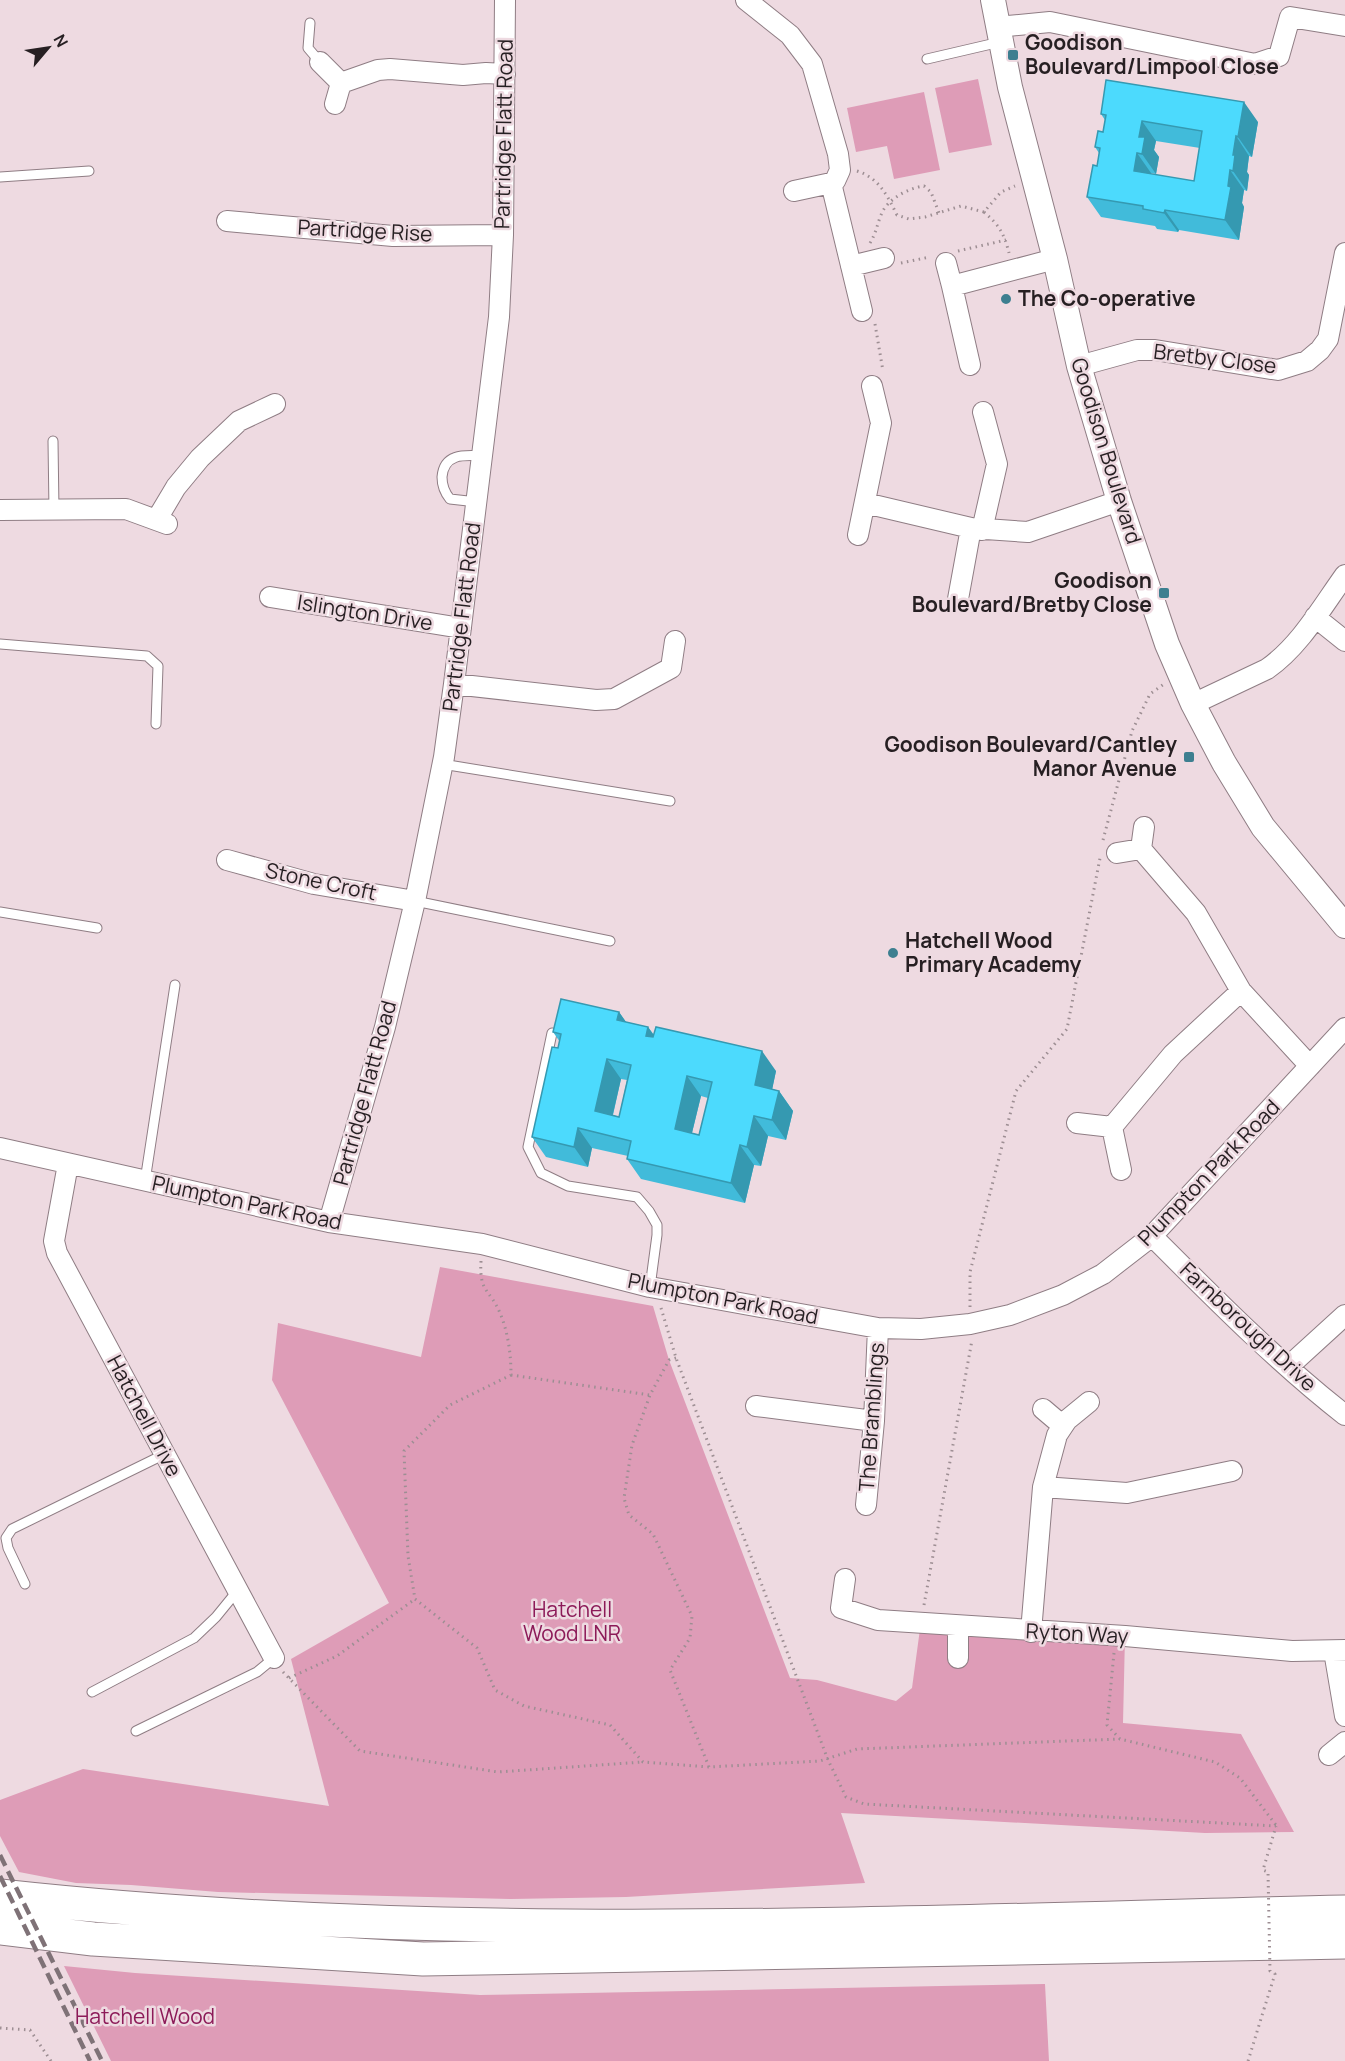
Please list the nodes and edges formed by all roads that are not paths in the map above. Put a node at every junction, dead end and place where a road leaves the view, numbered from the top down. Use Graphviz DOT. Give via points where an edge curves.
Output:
graph roads {
  1 [pos="505,0"];
  2 [pos="993,0"];
  3 [pos="754,3"];
  4 [pos="310,23"];
  5 [pos="1345,26"];
  6 [pos="999,35"];
  7 [pos="927,59"];
  8 [pos="320,62"];
  9 [pos="505,74"];
  10 [pos="341,83"];
  11 [pos="335,104"];
  12 [pos="89,171"];
  13 [pos="836,176"];
  14 [pos="0,177"];
  15 [pos="794,191"];
  16 [pos="227,221"];
  17 [pos="503,235"];
  18 [pos="1345,254"];
  19 [pos="945,258"];
  20 [pos="1055,260"];
  21 [pos="952,286"];
  22 [pos="862,311"];
  23 [pos="970,365"];
  24 [pos="1079,366"];
  25 [pos="872,386"];
  26 [pos="275,404"];
  27 [pos="983,412"];
  28 [pos="53,441"];
  29 [pos="483,456"];
  30 [pos="1119,501"];
  31 [pos="477,502"];
  32 [pos="865,503"];
  33 [pos="0,510"];
  34 [pos="54,510"];
  35 [pos="976,529"];
  36 [pos="858,535"];
  37 [pos="1345,575"];
  38 [pos="270,597"];
  39 [pos="958,599"];
  40 [pos="1315,617"];
  41 [pos="461,628"];
  42 [pos="675,641"];
  43 [pos="1345,641"];
  44 [pos="0,644"];
  45 [pos="454,684"];
  46 [pos="1193,704"];
  47 [pos="156,724"];
  48 [pos="442,764"];
  49 [pos="670,801"];
  50 [pos="1144,827"];
  51 [pos="1141,849"];
  52 [pos="1107,850"];
  53 [pos="227,860"];
  54 [pos="415,901"];
  55 [pos="0,912"];
  56 [pos="1345,926"];
  57 [pos="97,928"];
  58 [pos="610,941"];
  59 [pos="175,985"];
  60 [pos="1241,991"];
  61 [pos="1345,1028"];
  62 [pos="552,1034"];
  63 [pos="1310,1066"];
  64 [pos="1077,1124"];
  65 [pos="1113,1127"];
  66 [pos="0,1148"];
  67 [pos="68,1164"];
  68 [pos="1121,1170"];
  69 [pos="145,1181"];
  70 [pos="329,1222"];
  71 [pos="1152,1236"];
  72 [pos="654,1288"];
  73 [pos="1345,1316"];
  74 [pos="878,1328"];
  75 [pos="1289,1366"];
  76 [pos="1089,1402"];
  77 [pos="756,1406"];
  78 [pos="1043,1410"];
  79 [pos="1345,1415"];
  80 [pos="874,1421"];
  81 [pos="1063,1426"];
  82 [pos="165,1454"];
  83 [pos="1232,1471"];
  84 [pos="1043,1487"];
  85 [pos="866,1505"];
  86 [pos="846,1579"];
  87 [pos="26,1584"];
  88 [pos="237,1590"];
  89 [pos="958,1626"];
  90 [pos="1031,1632"];
  91 [pos="1340,1650"];
  92 [pos="274,1658"];
  93 [pos="958,1658"];
  94 [pos="92,1692"];
  95 [pos="1345,1716"];
  96 [pos="136,1731"];
  97 [pos="1345,1742"];
  98 [pos="1329,1755"];
  99 [pos="0,1896"];
  100 [pos="1345,1912"];
  101 [pos="0,1928"];
  102 [pos="1345,1942"];
  1 -- 9 [label="street, Partridge Flatt Road"];
  2 -- 6 [label="street, Goodison Boulevard"];
  3 -- 13 [label="street" via="790,35 812,64 838,154"];
  4 -- 8 [label="lane" via="309,48"];
  5 -- 6 [label="street" via="1290,17 1279,56 1255,64 1050,22"];
  6 -- 7 [label="lane"];
  6 -- 20 [label="street, Goodison Boulevard"];
  8 -- 10 [label="street"];
  9 -- 10 [label="street" via="390,69"];
  9 -- 17 [label="street, Partridge Flatt Road"];
  10 -- 11 [label="street"];
  12 -- 14 [label="lane"];
  13 -- 15 [label="street"];
  13 -- 22 [label="street" via="867,262"];
  16 -- 17 [label="street, Partridge Rise" via="393,236"];
  17 -- 29 [label="street, Partridge Flatt Road" via="499,317"];
  18 -- 24 [label="street, Bretby Close" via="1328,339 1307,361 1278,369 1137,350"];
  19 -- 21 [label="street"];
  20 -- 21 [label="street"];
  20 -- 24 [label="street, Goodison Boulevard"];
  21 -- 23 [label="street"];
  24 -- 30 [label="street, Goodison Boulevard"];
  25 -- 32 [label="street" via="881,423"];
  26 -- 34 [label="street" via="239,421 200,458 176,487 162,522 126,509"];
  27 -- 35 [label="street" via="997,464"];
  28 -- 34 [label="lane"];
  29 -- 31 [label="street, Partridge Flatt Road"];
  29 -- 31 [label="lane" via="462,456 443,466 442,481 450,500"];
  30 -- 35 [label="street" via="1028,532"];
  30 -- 46 [label="street, Goodison Boulevard" via="1167,644"];
  31 -- 41 [label="street, Partridge Flatt Road"];
  32 -- 35 [label="street"];
  32 -- 36 [label="street"];
  33 -- 34 [label="street"];
  35 -- 39 [label="street"];
  37 -- 40 [label="street"];
  38 -- 41 [label="street, Islington Drive"];
  40 -- 43 [label="street"];
  40 -- 46 [label="street" via="1267,669"];
  41 -- 45 [label="street, Partridge Flatt Road"];
  42 -- 45 [label="street" via="671,668 614,699"];
  44 -- 47 [label="lane" via="147,656 158,666"];
  45 -- 48 [label="street, Partridge Flatt Road"];
  46 -- 56 [label="street, Goodison Boulevard" via="1263,826"];
  48 -- 49 [label="lane"];
  48 -- 54 [label="street, Partridge Flatt Road"];
  50 -- 51 [label="street"];
  51 -- 52 [label="street"];
  51 -- 60 [label="street" via="1196,913"];
  53 -- 54 [label="street, Stone Croft" via="314,884"];
  54 -- 58 [label="lane"];
  54 -- 70 [label="street, Partridge Flatt Road" via="385,1028"];
  55 -- 57 [label="lane"];
  59 -- 69 [label="lane"];
  60 -- 63 [label="street"];
  60 -- 65 [label="street" via="1173,1054"];
  61 -- 63 [label="street, Plumpton Park Road"];
  62 -- 72 [label="lane" via="528,1147 541,1173 568,1186 638,1197 657,1225"];
  63 -- 71 [label="street, Plumpton Park Road"];
  64 -- 65 [label="street"];
  65 -- 68 [label="street"];
  66 -- 67 [label="street, Plumpton Park Road"];
  67 -- 69 [label="street, Plumpton Park Road"];
  67 -- 82 [label="street, Hatchell Drive" via="54,1241 57,1253"];
  69 -- 70 [label="street, Plumpton Park Road"];
  70 -- 72 [label="street, Plumpton Park Road" via="482,1244"];
  71 -- 74 [label="street, Plumpton Park Road" via="1103,1274 1063,1295 1010,1315 921,1329"];
  71 -- 75 [label="street, Farnborough Drive"];
  72 -- 74 [label="street, Plumpton Park Road"];
  73 -- 75 [label="street"];
  74 -- 80 [label="street, The Bramblings"];
  75 -- 79 [label="street, Farnborough Drive"];
  76 -- 81 [label="street"];
  77 -- 80 [label="street"];
  78 -- 81 [label="street"];
  80 -- 85 [label="street, The Bramblings"];
  81 -- 84 [label="street"];
  82 -- 87 [label="lane" via="12,1529 6,1538 8,1548"];
  82 -- 88 [label="street, Hatchell Drive"];
  83 -- 84 [label="street" via="1127,1492"];
  84 -- 90 [label="street"];
  86 -- 89 [label="street, Ryton Way" via="841,1608 878,1620"];
  88 -- 92 [label="street, Hatchell Drive"];
  88 -- 94 [label="lane" via="194,1638"];
  89 -- 90 [label="street, Ryton Way"];
  89 -- 93 [label="street"];
  90 -- 91 [label="street, Ryton Way" via="1292,1651"];
  91 -- 95 [label="street"];
  92 -- 96 [label="lane" via="257,1672"];
  97 -- 98 [label="street"];
  99 -- 100 [label="highway" via="235,1916 447,1925 694,1925"];
  101 -- 102 [label="highway" via="93,1939 423,1959"];
}
